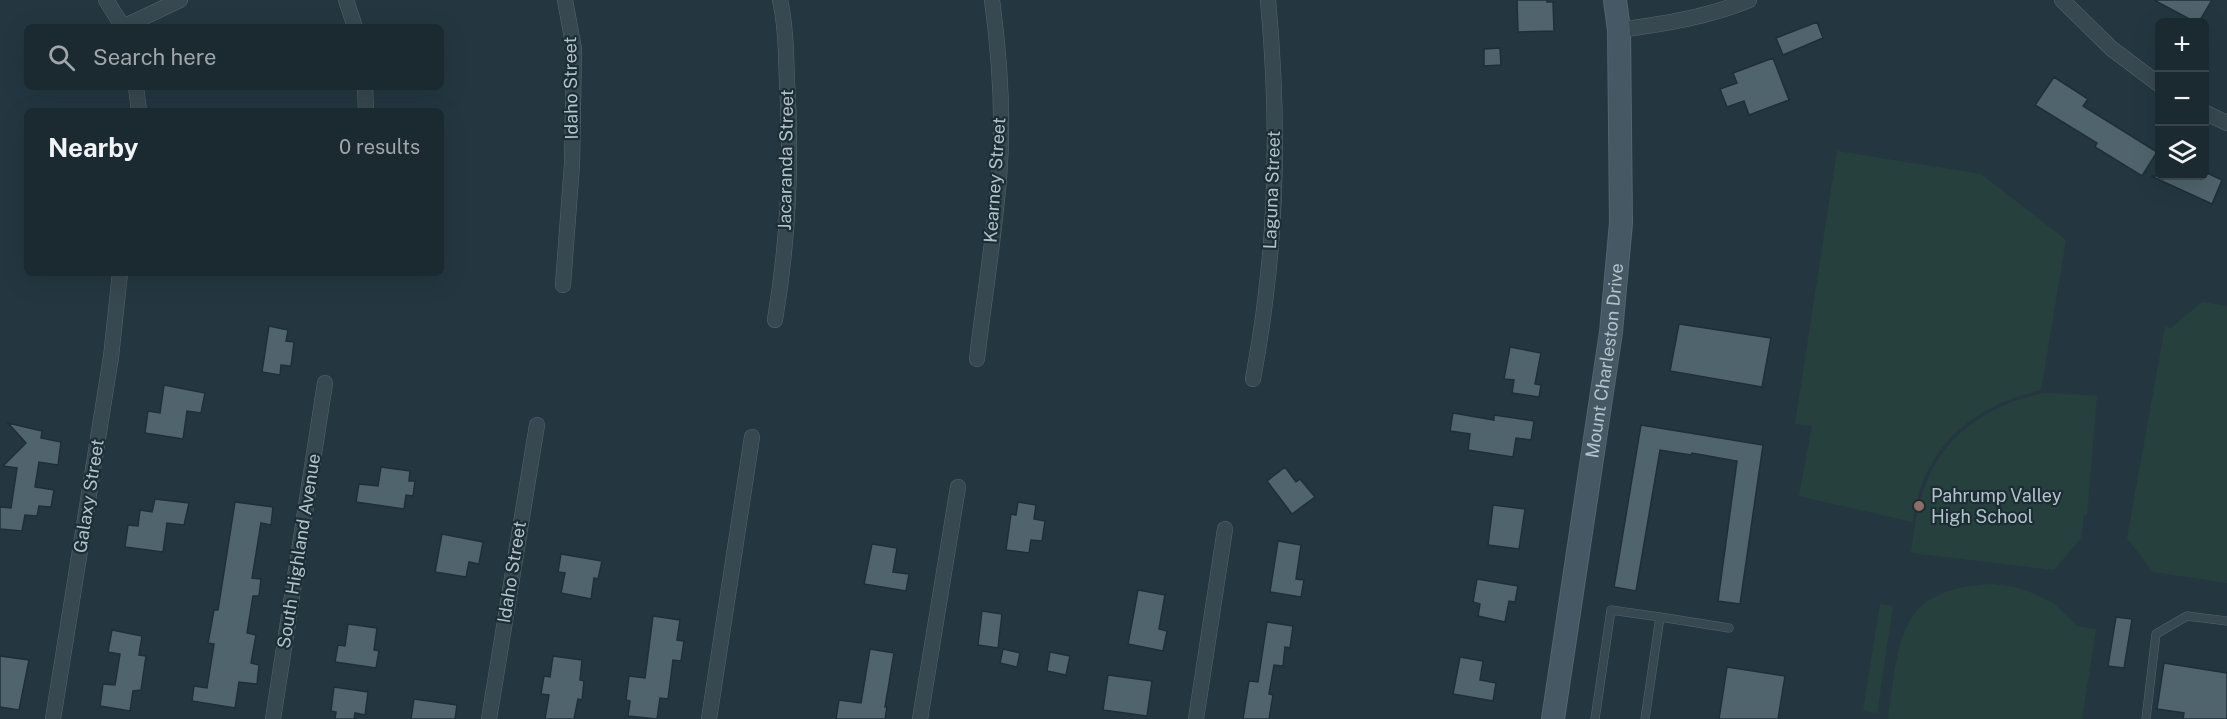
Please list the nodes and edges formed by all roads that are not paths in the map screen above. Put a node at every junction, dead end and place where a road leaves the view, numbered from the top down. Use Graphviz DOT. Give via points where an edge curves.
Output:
graph roads {
  1 [pos="106,0"];
  2 [pos="180,0"];
  3 [pos="346,0"];
  4 [pos="565,0"];
  5 [pos="780,0"];
  6 [pos="992,0"];
  7 [pos="1268,0"];
  8 [pos="1615,0"];
  9 [pos="1749,0"];
  10 [pos="2062,0"];
  11 [pos="121,24"];
  12 [pos="129,24"];
  13 [pos="354,24"];
  14 [pos="1619,30"];
  15 [pos="2155,81"];
  16 [pos="136,90"];
  17 [pos="365,90"];
  18 [pos="139,108"];
  19 [pos="366,108"];
  20 [pos="2209,114"];
  21 [pos="2227,123"];
  22 [pos="120,276"];
  23 [pos="563,285"];
  24 [pos="775,320"];
  25 [pos="976,359"];
  26 [pos="1253,379"];
  27 [pos="326,383"];
  28 [pos="537,425"];
  29 [pos="752,437"];
  30 [pos="958,487"];
  31 [pos="1225,529"];
  32 [pos="1660,617"];
  33 [pos="2227,621"];
  34 [pos="1729,628"];
  35 [pos="53,719"];
  36 [pos="273,719"];
  37 [pos="489,719"];
  38 [pos="709,719"];
  39 [pos="920,719"];
  40 [pos="1196,719"];
  41 [pos="1553,719"];
  42 [pos="1595,719"];
  43 [pos="1645,719"];
  44 [pos="2146,719"];
  1 -- 11 [label="street"];
  2 -- 12 [label="street"];
  3 -- 13 [label="street"];
  4 -- 23 [label="street, Idaho Street" via="574,49 572,164"];
  5 -- 24 [label="street, Jacaranda Street" via="790,136 784,267"];
  6 -- 25 [label="street, Kearney Street" via="998,46 1001,149"];
  7 -- 26 [label="street, Laguna Street" via="1274,63 1275,150 1266,292"];
  8 -- 14 [label="street, Mount Charleston Drive"];
  9 -- 14 [label="street" via="1671,23"];
  10 -- 15 [label="street" via="2112,49"];
  14 -- 41 [label="street, Mount Charleston Drive" via="1621,223 1611,332"];
  16 -- 18 [label="street"];
  17 -- 19 [label="street"];
  20 -- 21 [label="street"];
  22 -- 35 [label="street, Galaxy Street" via="111,357"];
  27 -- 36 [label="street, South Highland Avenue"];
  28 -- 37 [label="street, Idaho Street"];
  29 -- 38 [label="street"];
  30 -- 39 [label="street"];
  31 -- 40 [label="street"];
  32 -- 34 [label="lane"];
  32 -- 42 [label="lane" via="1611,610"];
  32 -- 43 [label="lane"];
  33 -- 44 [label="lane" via="2187,616 2156,634"];
}
